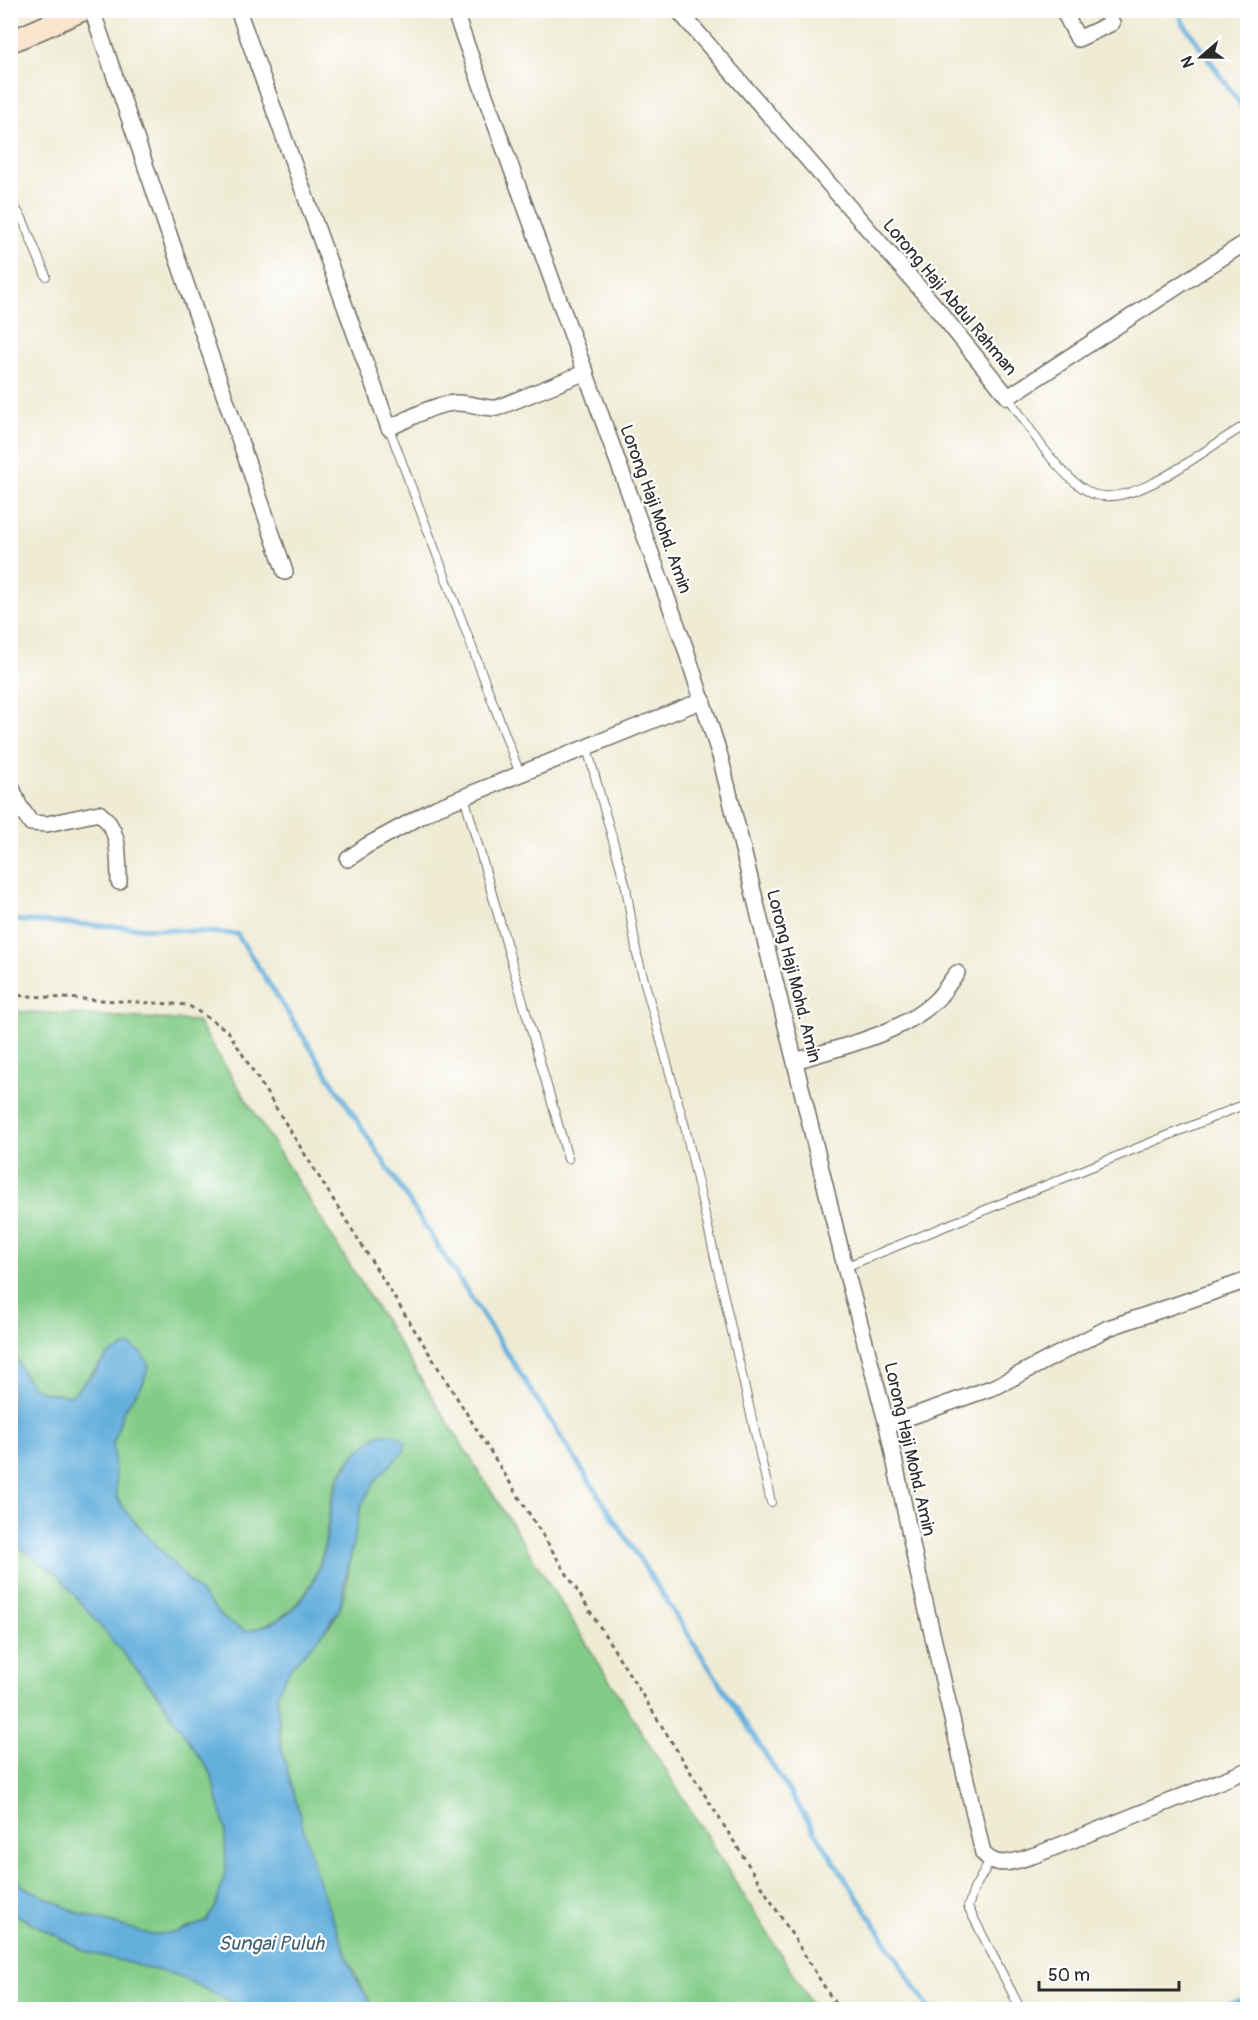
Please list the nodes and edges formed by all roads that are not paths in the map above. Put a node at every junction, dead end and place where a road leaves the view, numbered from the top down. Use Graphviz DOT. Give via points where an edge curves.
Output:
graph roads {
  1 [pos="83,10"];
  2 [pos="92,10"];
  3 [pos="238,10"];
  4 [pos="454,10"];
  5 [pos="678,10"];
  6 [pos="1064,10"];
  7 [pos="57,15"];
  8 [pos="1112,23"];
  9 [pos="10,42"];
  10 [pos="10,200"];
  11 [pos="1243,244"];
  12 [pos="46,276"];
  13 [pos="586,372"];
  14 [pos="1008,397"];
  15 [pos="1248,424"];
  16 [pos="389,428"];
  17 [pos="285,572"];
  18 [pos="703,700"];
  19 [pos="587,748"];
  20 [pos="520,774"];
  21 [pos="10,783"];
  22 [pos="464,796"];
  23 [pos="348,859"];
  24 [pos="119,882"];
  25 [pos="957,973"];
  26 [pos="795,1061"];
  27 [pos="1248,1103"];
  28 [pos="568,1159"];
  29 [pos="845,1267"];
  30 [pos="1248,1280"];
  31 [pos="887,1425"];
  32 [pos="771,1502"];
  33 [pos="1248,1770"];
  34 [pos="990,1862"];
  35 [pos="1021,2010"];
  1 -- 7 [label="street"];
  2 -- 17 [label="street"];
  3 -- 16 [label="street"];
  4 -- 13 [label="street, Lorong Haji Mohd. Amin"];
  5 -- 14 [label="street, Lorong Haji Abdul Rahman" via="934,305"];
  6 -- 8 [label="street" via="1078,39"];
  7 -- 9 [label="street"];
  10 -- 12 [label="lane" via="22,218"];
  11 -- 14 [label="street, Lorong Haji Abdul Rahman"];
  13 -- 16 [label="street" via="497,408 441,405"];
  13 -- 18 [label="street, Lorong Haji Mohd. Amin"];
  14 -- 15 [label="lane" via="1051,458 1074,482 1095,495 1121,495 1154,482"];
  16 -- 20 [label="lane"];
  18 -- 19 [label="street"];
  18 -- 26 [label="street, Lorong Haji Mohd. Amin"];
  19 -- 20 [label="street"];
  19 -- 32 [label="lane" via="626,887 637,955 685,1127"];
  20 -- 22 [label="street"];
  21 -- 24 [label="street" via="31,823 47,824 99,813 109,821 117,840"];
  22 -- 23 [label="street"];
  22 -- 28 [label="lane"];
  25 -- 26 [label="street" via="938,999 919,1014 868,1039"];
  26 -- 29 [label="street, Lorong Haji Mohd. Amin"];
  27 -- 29 [label="lane"];
  29 -- 31 [label="street, Lorong Haji Mohd. Amin"];
  30 -- 31 [label="street" via="1108,1328 997,1386"];
  31 -- 34 [label="street, Lorong Haji Mohd. Amin" via="980,1841"];
  33 -- 34 [label="street" via="1100,1831 1004,1864"];
  34 -- 35 [label="lane" via="968,1907"];
}
